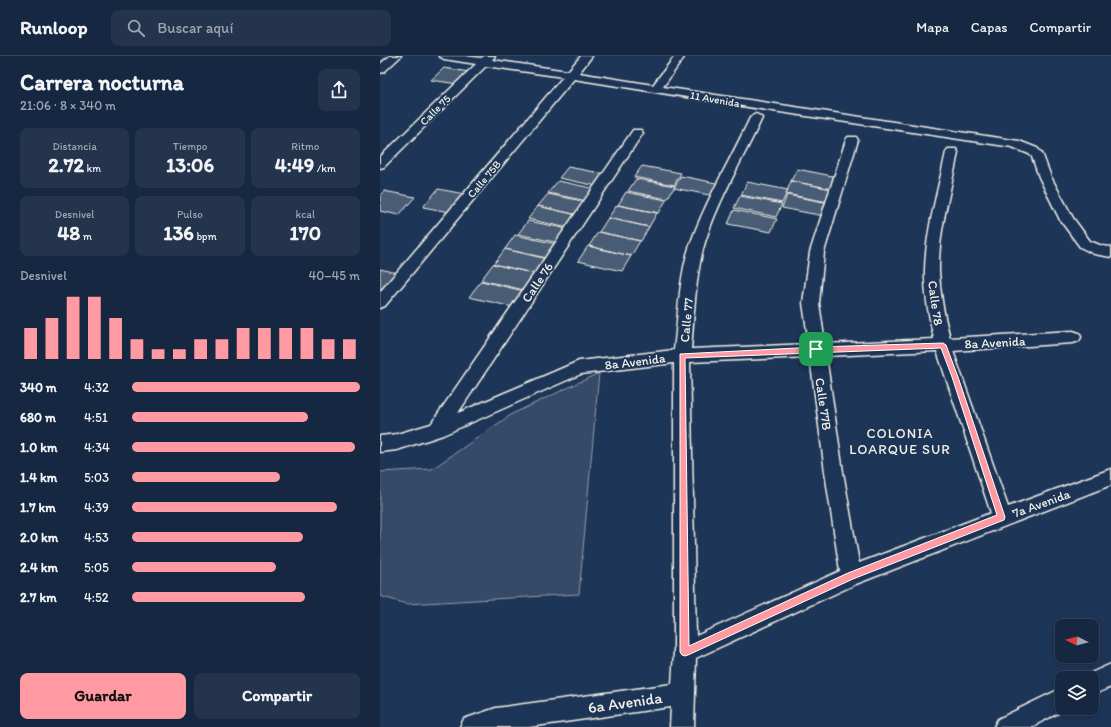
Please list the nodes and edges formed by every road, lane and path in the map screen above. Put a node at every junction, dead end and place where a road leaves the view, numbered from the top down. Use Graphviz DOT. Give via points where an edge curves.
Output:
graph roads {
  1 [pos="396,56"];
  2 [pos="444,56"];
  3 [pos="587,56"];
  4 [pos="680,56"];
  5 [pos="487,59"];
  6 [pos="380,70"];
  7 [pos="571,75"];
  8 [pos="656,89"];
  9 [pos="756,118"];
  10 [pos="637,134"];
  11 [pos="852,140"];
  12 [pos="952,152"];
  13 [pos="380,164"];
  14 [pos="1111,252"];
  15 [pos="380,302"];
  16 [pos="1073,337"];
  17 [pos="943,345"];
  18 [pos="816,349"];
  19 [pos="682,356"];
  20 [pos="437,430"];
  21 [pos="380,444"];
  22 [pos="1111,477"];
  23 [pos="1002,517"];
  24 [pos="851,576"];
  25 [pos="685,652"];
  26 [pos="1111,675"];
  27 [pos="1099,681"];
  28 [pos="683,694"];
  29 [pos="1055,702"];
  30 [pos="472,727"];
  31 [pos="682,727"];
  32 [pos="1006,727"];
  1 -- 6 [label="street"];
  2 -- 5 [label="street, 11 Avenida"];
  3 -- 7 [label="street, Calle 75B"];
  4 -- 8 [label="street"];
  5 -- 7 [label="street, 11 Avenida"];
  5 -- 13 [label="street, Calle 75"];
  7 -- 8 [label="street, 11 Avenida"];
  7 -- 15 [label="street, Calle 75B"];
  8 -- 14 [label="street, 11 Avenida" via="1015,144 1033,151 1038,156 1045,177 1071,226 1085,244 1099,251"];
  9 -- 19 [label="street, Calle 77" via="711,210 696,249"];
  10 -- 20 [label="street, Calle 76"];
  11 -- 18 [label="street, Calle 77B" via="817,252 811,303"];
  12 -- 17 [label="street, Calle 78" via="935,235 932,270 934,304"];
  16 -- 17 [label="street, 8a Avenida"];
  17 -- 18 [label="street, 8a Avenida"];
  17 -- 23 [label="street, Calle 78"];
  18 -- 19 [label="street, 8a Avenida"];
  18 -- 24 [label="street, Calle 77B"];
  19 -- 20 [label="street, 8a Avenida" via="579,368"];
  19 -- 25 [label="street, Calle 77"];
  20 -- 21 [label="street, 8a Avenida" via="397,442"];
  22 -- 23 [label="street, 7a Avenida"];
  23 -- 24 [label="street, 7a Avenida"];
  24 -- 25 [label="street, 7a Avenida"];
  25 -- 28 [label="street, Calle 77"];
  26 -- 27 [label="street"];
  28 -- 30 [label="street, 6a Avenida" via="496,720"];
  28 -- 31 [label="street, Calle 77"];
  29 -- 32 [label="street"];
}
